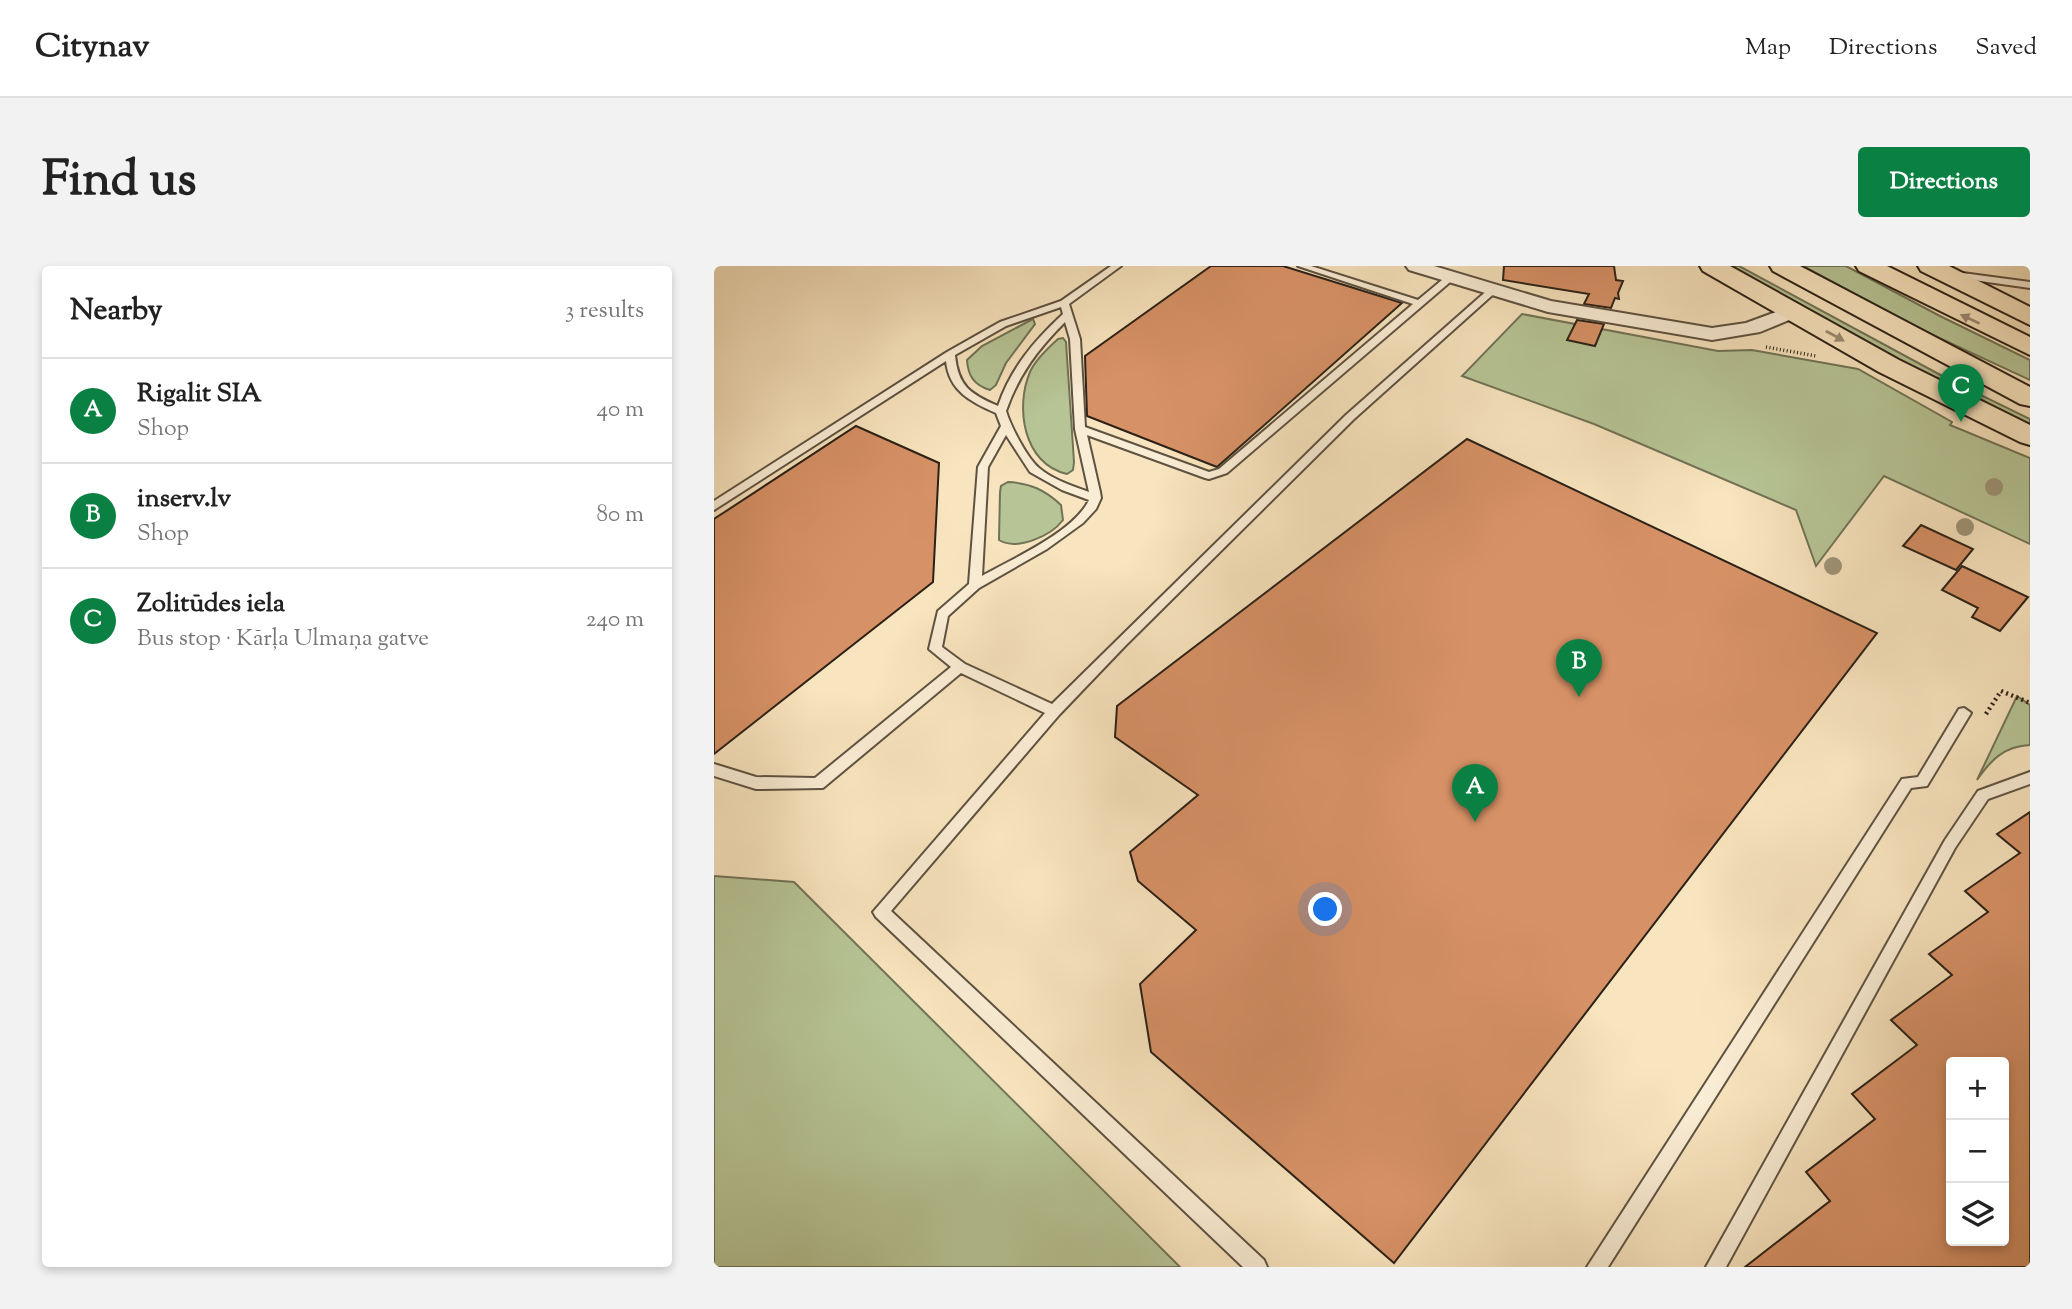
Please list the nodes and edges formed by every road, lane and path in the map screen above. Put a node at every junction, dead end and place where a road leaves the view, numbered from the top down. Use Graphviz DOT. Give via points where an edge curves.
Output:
graph roads {
  1 [pos="1117,266"];
  2 [pos="1302,266"];
  3 [pos="1415,266"];
  4 [pos="1712,266"];
  5 [pos="1747,266"];
  6 [pos="1782,266"];
  7 [pos="1867,266"];
  8 [pos="1992,266"];
  9 [pos="1934,268"];
  10 [pos="1444,272"];
  11 [pos="1981,279"];
  12 [pos="2030,285"];
  13 [pos="1493,290"];
  14 [pos="1421,304"];
  15 [pos="1066,308"];
  16 [pos="1792,312"];
  17 [pos="2030,317"];
  18 [pos="2030,347"];
  19 [pos="1937,350"];
  20 [pos="950,354"];
  21 [pos="2030,398"];
  22 [pos="1000,411"];
  23 [pos="1006,426"];
  24 [pos="1080,429"];
  25 [pos="2030,436"];
  26 [pos="1095,498"];
  27 [pos="714,506"];
  28 [pos="975,585"];
  29 [pos="960,667"];
  30 [pos="2030,703"];
  31 [pos="1054,711"];
  32 [pos="1964,713"];
  33 [pos="714,771"];
  34 [pos="2030,778"];
  35 [pos="1256,1267"];
  36 [pos="1597,1267"];
  37 [pos="1716,1267"];
  1 -- 15 [label="lane"];
  2 -- 14 [label="lane"];
  3 -- 10 [label="street"];
  4 -- 16 [label="highway"];
  5 -- 19 [label="highway" via="1828,311"];
  6 -- 19 [label="highway"];
  18 -- 7 [label="highway, one-way"];
  8 -- 11 [label="lane"];
  9 -- 11 [label="lane"];
  9 -- 17 [label="highway"];
  10 -- 13 [label="street"];
  10 -- 14 [label="lane"];
  11 -- 12 [label="lane"];
  13 -- 16 [label="street" via="1548,306 1712,334 1761,327"];
  13 -- 31 [label="lane" via="1350,416"];
  14 -- 24 [label="lane" via="1216,474 1195,472"];
  15 -- 20 [label="lane" via="1003,324"];
  15 -- 22 [label="lane" via="1012,377"];
  15 -- 24 [label="lane" via="1075,339"];
  16 -- 25 [label="highway, one-way"];
  19 -- 21 [label="highway"];
  20 -- 22 [label="lane" via="950,373 968,397"];
  20 -- 27 [label="lane"];
  22 -- 23 [label="lane"];
  23 -- 26 [label="lane" via="1034,470"];
  23 -- 28 [label="lane" via="983,467"];
  24 -- 26 [label="lane"];
  26 -- 28 [label="lane" via="1089,512 1071,528"];
  28 -- 29 [label="lane" via="942,614 935,649"];
  29 -- 31 [label="lane"];
  29 -- 33 [label="lane" via="818,783 756,783"];
  30 -- 32 [label="path" via="2001,691 1984,717"];
  31 -- 35 [label="lane" via="881,912"];
  32 -- 36 [label="lane" via="1922,782 1907,783"];
  34 -- 37 [label="lane" via="1983,795 1950,844"];
}
